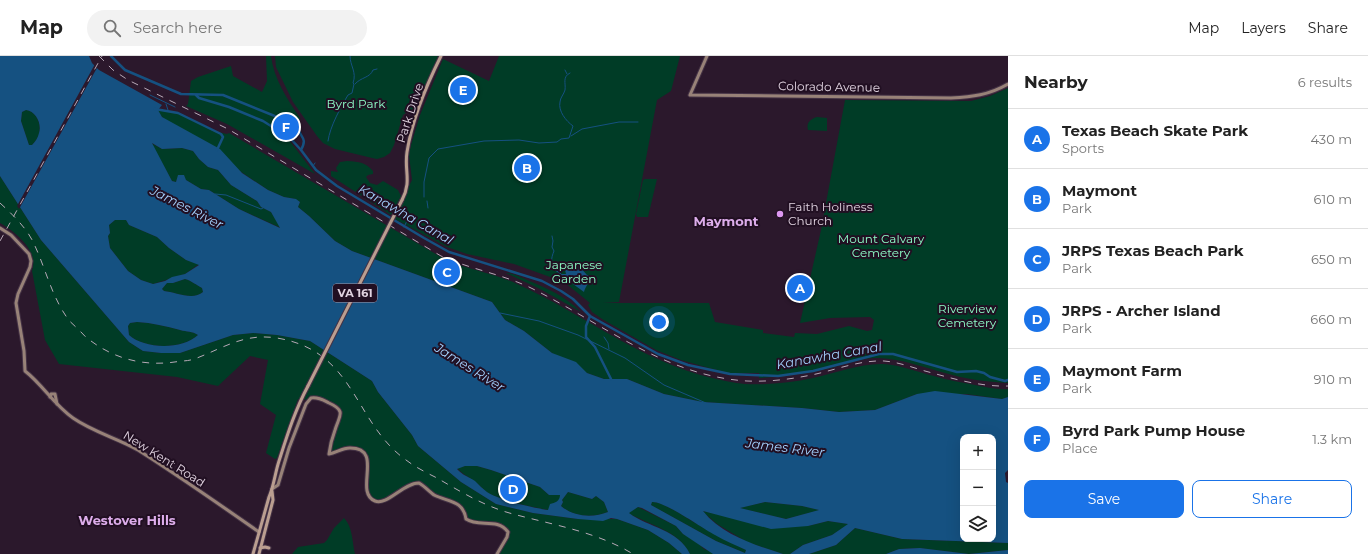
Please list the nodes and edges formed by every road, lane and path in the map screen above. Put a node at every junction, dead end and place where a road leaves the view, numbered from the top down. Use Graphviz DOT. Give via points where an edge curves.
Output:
graph roads {
  1 [pos="441,56"];
  2 [pos="707,56"];
  3 [pos="1008,84"];
  4 [pos="0,228"];
  5 [pos="51,396"];
  6 [pos="56,405"];
  7 [pos="272,490"];
  8 [pos="259,532"];
  9 [pos="260,548"];
  10 [pos="269,548"];
  11 [pos="253,554"];
  12 [pos="259,554"];
  13 [pos="497,554"];
  1 -- 7 [label="main road, Park Drive / VA 161, bridge" via="417,115 407,153 407,187 402,200 308,386 278,462"];
  2 -- 3 [label="street, Colorado Avenue" via="690,95 968,97 992,93"];
  4 -- 5 [label="street, New Kent Road" via="11,235 29,254 30,267 16,303 25,371"];
  5 -- 6 [label="street, New Kent Road"];
  5 -- 6 [label="street" via="56,396"];
  6 -- 8 [label="street, New Kent Road" via="90,428 139,451"];
  7 -- 8 [label="main road, VA 161"];
  7 -- 9 [label="main road, VA 161" via="273,500"];
  7 -- 13 [label="street" via="278,485 296,430 310,400 319,398 339,409 340,418 329,454 346,448 364,454 368,466 366,488 370,498 380,502 410,484 421,484 434,495 457,504 464,510 469,521 476,524 494,523 504,527 508,532 507,537"];
  8 -- 11 [label="main road, VA 161"];
  9 -- 10 [label="main road"];
  9 -- 12 [label="main road, VA 161"];
}
